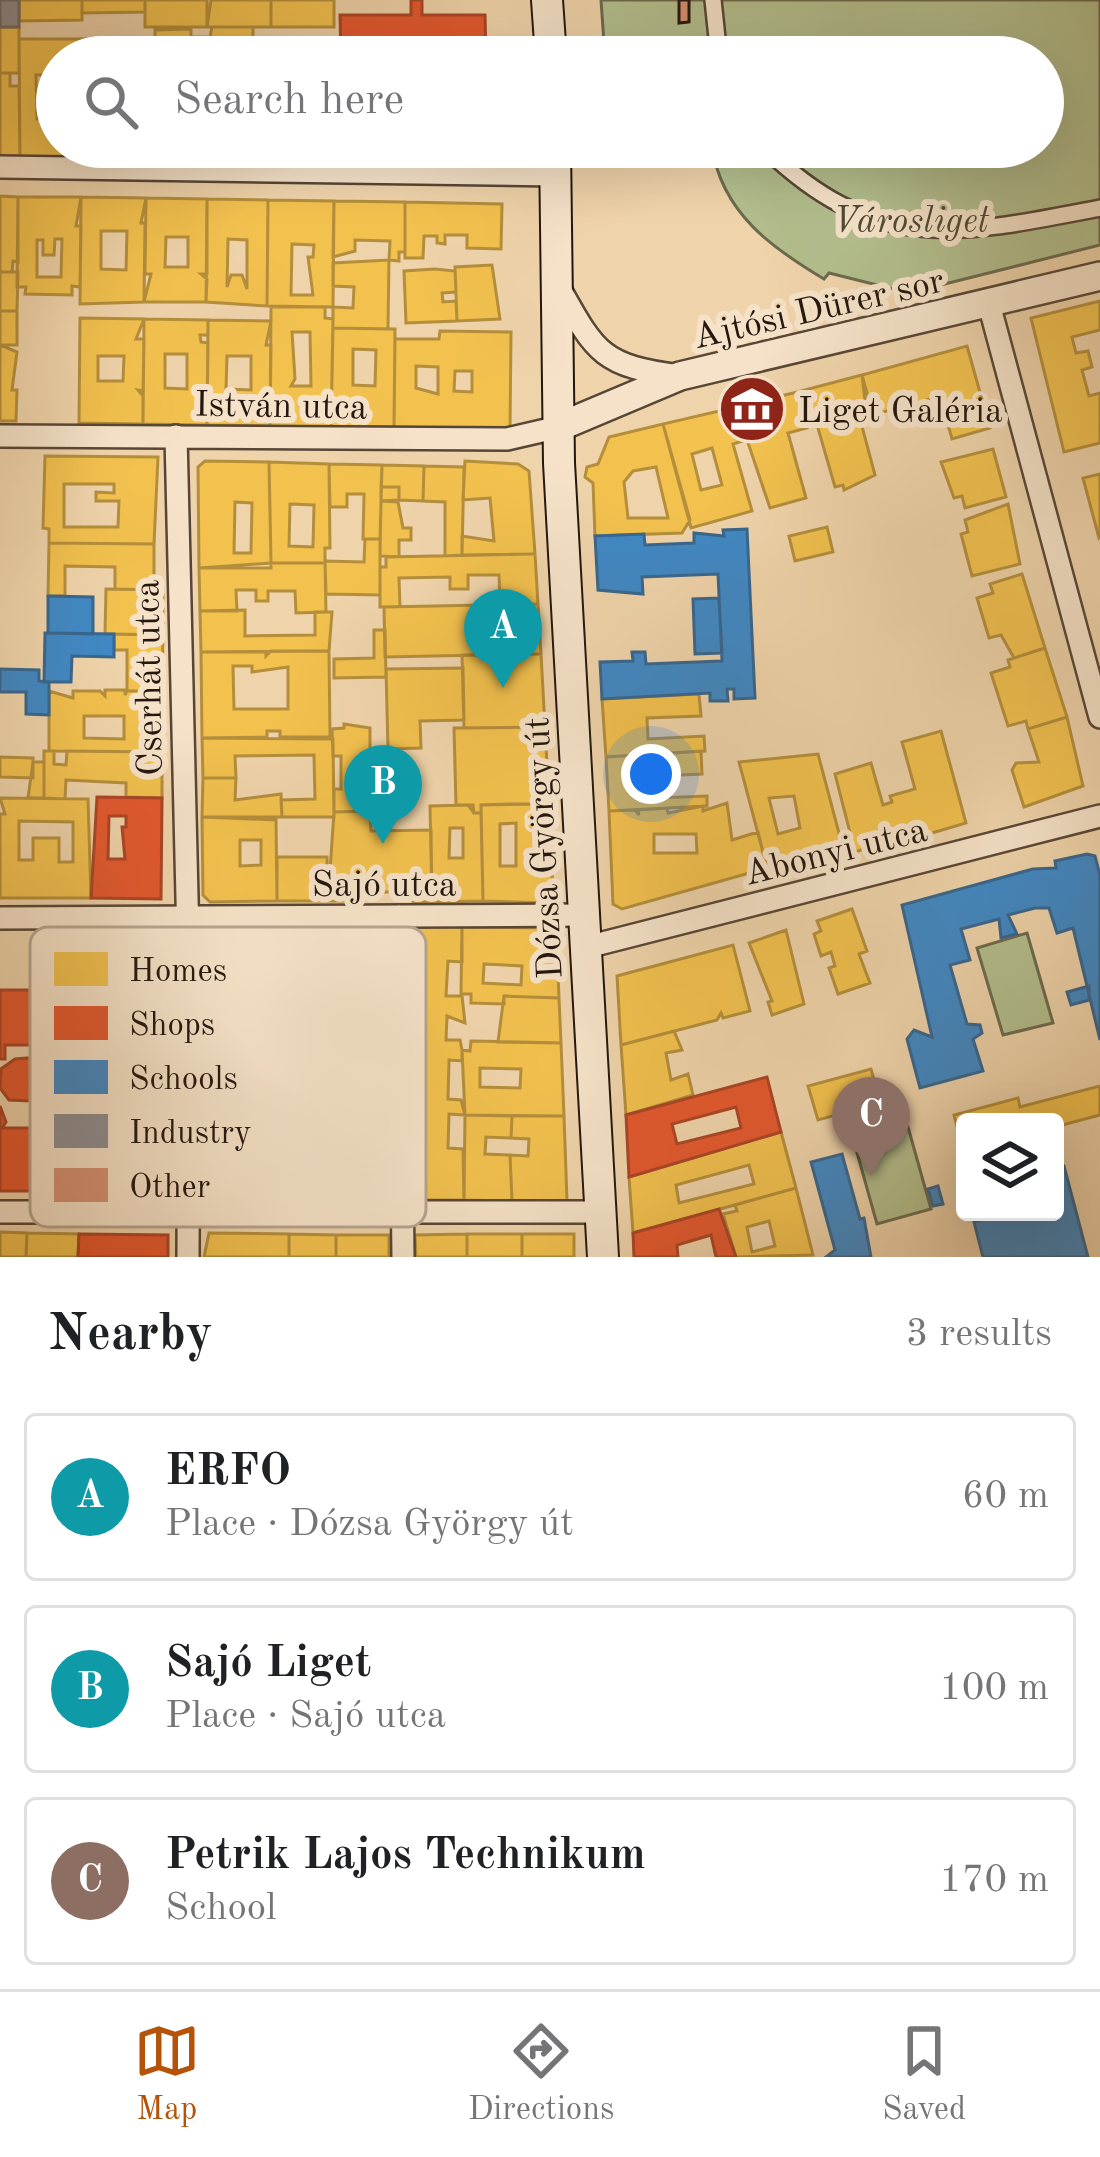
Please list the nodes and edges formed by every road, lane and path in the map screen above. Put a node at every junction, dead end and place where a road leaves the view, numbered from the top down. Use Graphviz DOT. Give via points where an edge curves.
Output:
graph roads {
  1 [pos="547,0"];
  2 [pos="713,0"];
  3 [pos="550,36"];
  4 [pos="717,36"];
  5 [pos="0,167"];
  6 [pos="36,167"];
  7 [pos="556,168"];
  8 [pos="791,168"];
  9 [pos="1100,208"];
  10 [pos="1100,276"];
  11 [pos="558,286"];
  12 [pos="989,304"];
  13 [pos="680,376"];
  14 [pos="559,427"];
  15 [pos="0,436"];
  16 [pos="176,436"];
  17 [pos="1100,717"];
  18 [pos="1100,816"];
  19 [pos="585,915"];
  20 [pos="399,916"];
  21 [pos="0,918"];
  22 [pos="184,918"];
  23 [pos="184,927"];
  24 [pos="399,927"];
  25 [pos="587,947"];
  26 [pos="0,1211"];
  27 [pos="30,1211"];
  28 [pos="426,1212"];
  29 [pos="599,1212"];
  30 [pos="403,1227"];
  31 [pos="404,1257"];
  32 [pos="603,1257"];
  1 -- 3 [label="main road"];
  2 -- 4 [label="street"];
  5 -- 6 [label="street"];
  7 -- 11 [label="main road, Dózsa György út"];
  8 -- 9 [label="street" via="836,202 893,227 966,230"];
  10 -- 12 [label="street, Ajtósi Dürer sor"];
  11 -- 13 [label="street" via="600,354 616,365"];
  11 -- 14 [label="main road, Dózsa György út"];
  12 -- 13 [label="street, Ajtósi Dürer sor"];
  12 -- 17 [label="street"];
  13 -- 14 [label="street, Ajtósi Dürer sor"];
  14 -- 16 [label="street, István utca" via="526,439"];
  14 -- 19 [label="main road, Dózsa György út"];
  15 -- 16 [label="street, István utca"];
  16 -- 22 [label="street, Cserhát utca"];
  18 -- 25 [label="street, Abonyi utca"];
  19 -- 20 [label="street, Sajó utca"];
  19 -- 25 [label="main road, Dózsa György út"];
  20 -- 22 [label="street, Sajó utca"];
  20 -- 24 [label="street"];
  21 -- 22 [label="street, Sajó utca"];
  22 -- 23 [label="street, Cserhát utca"];
  25 -- 29 [label="main road, Dózsa György út"];
  26 -- 27 [label="street"];
  28 -- 29 [label="street"];
  29 -- 32 [label="main road, Dózsa György út"];
  30 -- 31 [label="street"];
}
